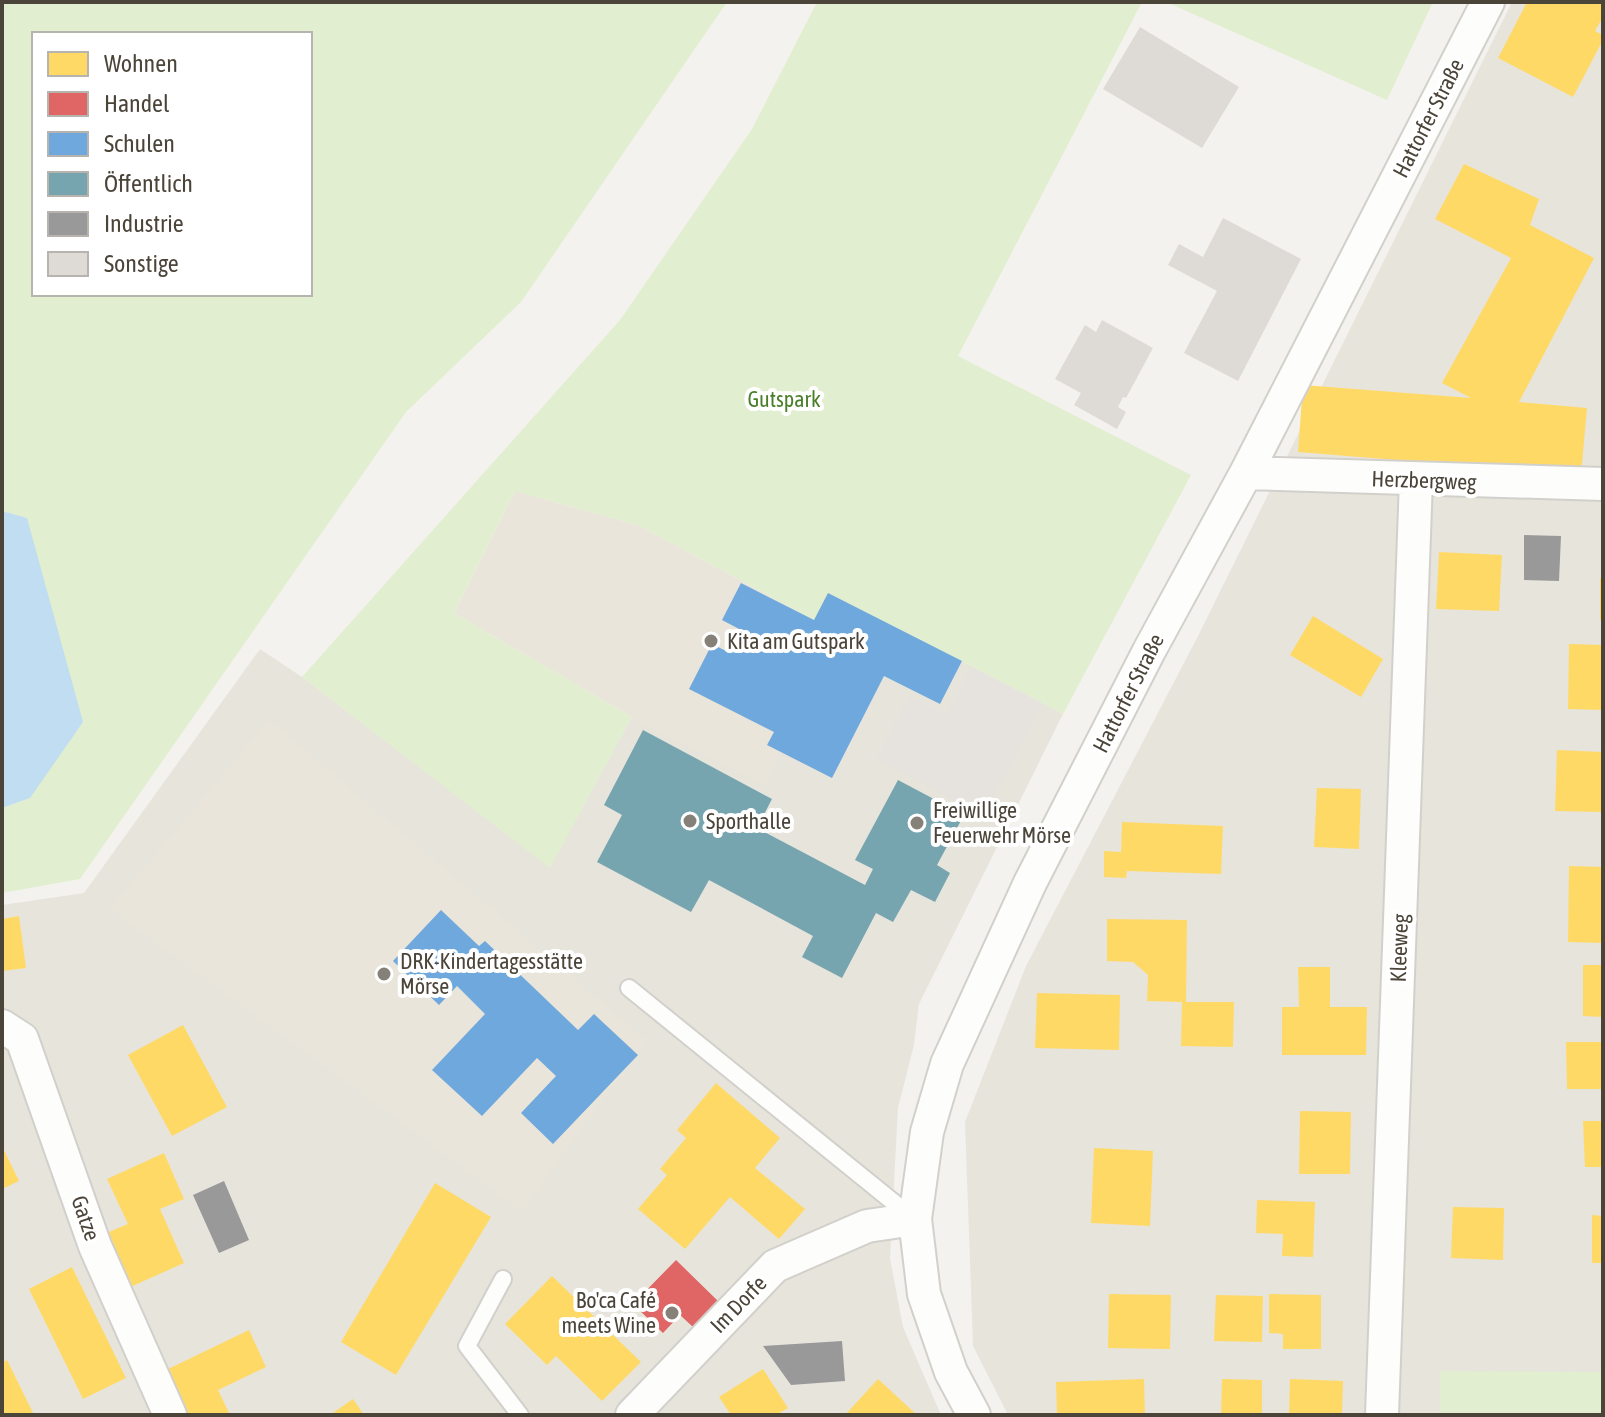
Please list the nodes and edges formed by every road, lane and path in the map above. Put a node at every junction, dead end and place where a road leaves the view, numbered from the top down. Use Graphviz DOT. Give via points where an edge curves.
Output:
graph roads {
  1 [pos="1488,2"];
  2 [pos="1246,473"];
  3 [pos="1416,480"];
  4 [pos="1603,484"];
  5 [pos="629,988"];
  6 [pos="2,1026"];
  7 [pos="915,1219"];
  8 [pos="503,1279"];
  9 [pos="170,1415"];
  10 [pos="520,1415"];
  11 [pos="632,1415"];
  12 [pos="974,1415"];
  13 [pos="1382,1415"];
  1 -- 2 [label="street, Hattorfer Straße"];
  2 -- 3 [label="street, Herzbergweg"];
  2 -- 7 [label="street, Hattorfer Straße" via="1149,651 974,1001 947,1064 927,1132"];
  3 -- 4 [label="street, Herzbergweg"];
  3 -- 13 [label="street, Kleeweg"];
  5 -- 7 [label="lane"];
  6 -- 9 [label="street, Gatze" via="22,1039 95,1246"];
  7 -- 11 [label="street, Im Dorfe" via="867,1226 775,1266"];
  7 -- 12 [label="street, Hattorfer Straße" via="924,1294 951,1372"];
  8 -- 10 [label="lane" via="467,1346"];
}
